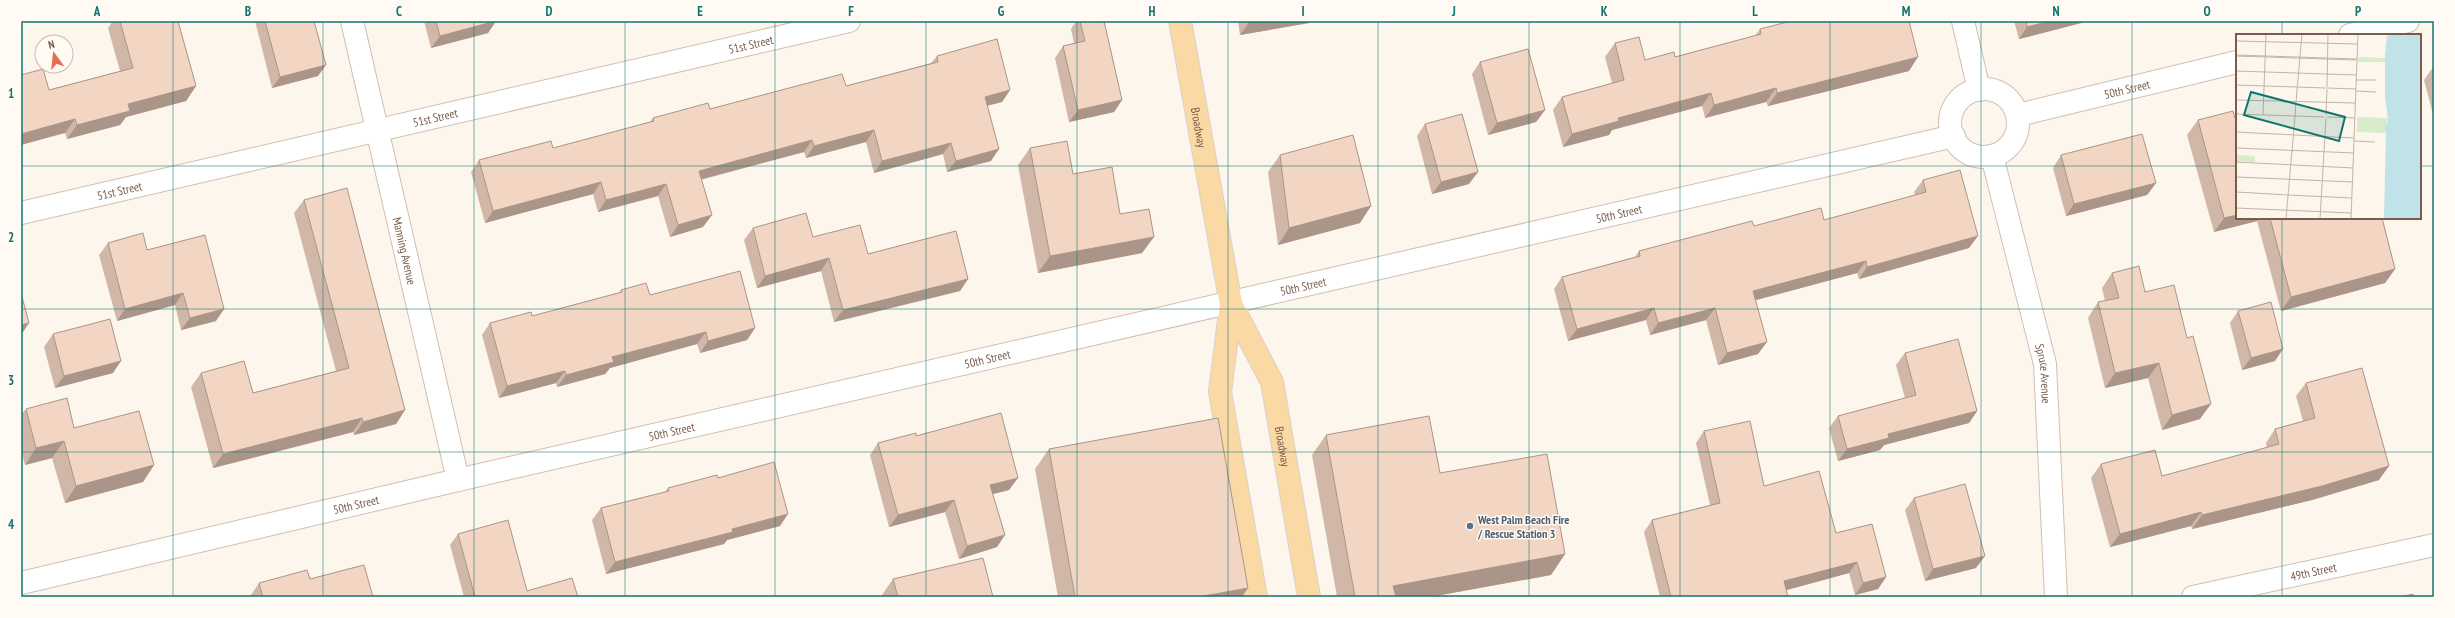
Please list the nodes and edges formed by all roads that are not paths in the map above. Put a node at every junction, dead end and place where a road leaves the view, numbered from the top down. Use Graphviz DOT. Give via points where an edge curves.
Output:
graph roads {
  1 [pos="352,21"];
  2 [pos="849,21"];
  3 [pos="1180,21"];
  4 [pos="1963,21"];
  5 [pos="2408,21"];
  6 [pos="2354,34"];
  7 [pos="2236,62"];
  8 [pos="1979,90"];
  9 [pos="2018,115"];
  10 [pos="378,131"];
  11 [pos="1954,136"];
  12 [pos="1992,156"];
  13 [pos="21,213"];
  14 [pos="1231,304"];
  15 [pos="458,480"];
  16 [pos="2434,545"];
  17 [pos="21,583"];
  18 [pos="1256,597"];
  19 [pos="1309,597"];
  20 [pos="2056,597"];
  21 [pos="2193,597"];
  1 -- 10 [label="street, Manning Avenue"];
  2 -- 10 [label="street, 51st Street"];
  3 -- 14 [label="main road, Broadway"];
  4 -- 8 [label="street"];
  5 -- 6 [label="street"];
  7 -- 9 [label="street, 50th Street"];
  8 -- 9 [label="street" via="1989,89 2007,98"];
  8 -- 11 [label="street" via="1969,93 1954,107 1951,127"];
  9 -- 12 [label="street" via="2017,131 2010,145"];
  10 -- 13 [label="street, 51st Street"];
  10 -- 15 [label="street, Manning Avenue"];
  11 -- 12 [label="street" via="1960,146 1969,153"];
  11 -- 14 [label="street, 50th Street" via="1410,260"];
  12 -- 20 [label="street, Spruce Avenue" via="2045,364"];
  14 -- 15 [label="street, 50th Street"];
  14 -- 18 [label="main road, Broadway" via="1220,392"];
  14 -- 19 [label="main road, Broadway" via="1272,382"];
  15 -- 17 [label="street, 50th Street"];
  16 -- 21 [label="street, 49th Street"];
}
